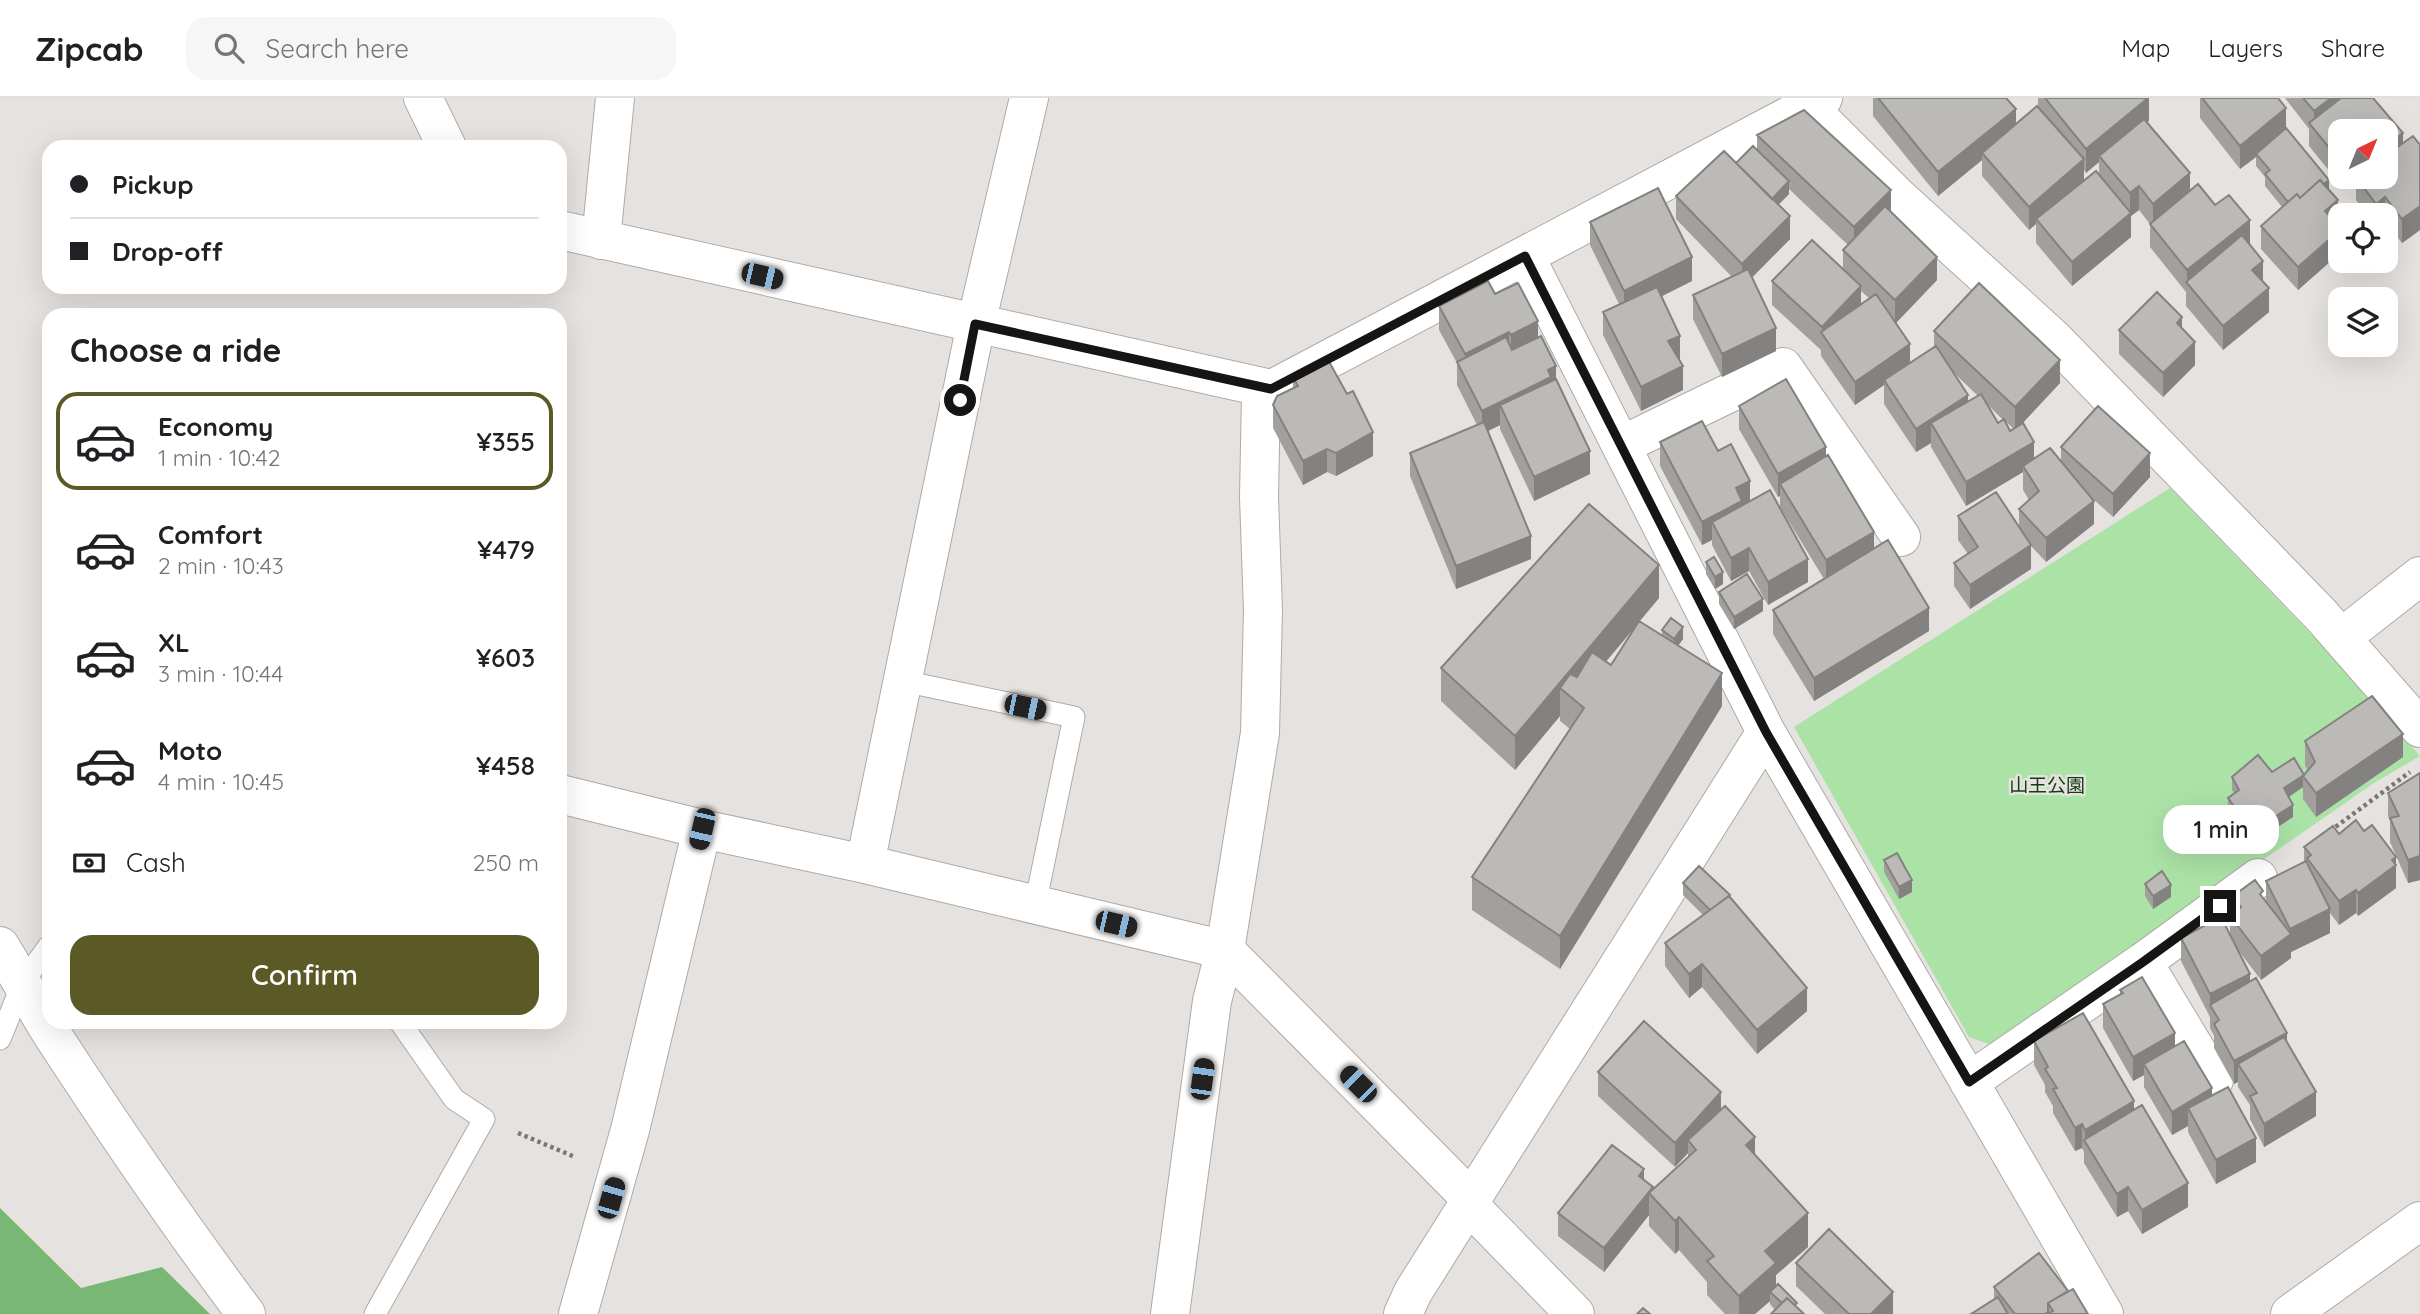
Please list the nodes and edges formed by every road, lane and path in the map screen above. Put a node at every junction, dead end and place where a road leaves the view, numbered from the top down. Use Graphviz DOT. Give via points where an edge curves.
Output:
graph roads {
  1 [pos="423,98"];
  2 [pos="615,98"];
  3 [pos="1029,98"];
  4 [pos="1806,103"];
  5 [pos="444,140"];
  6 [pos="567,232"];
  7 [pos="601,240"];
  8 [pos="1525,256"];
  9 [pos="975,324"];
  10 [pos="1271,389"];
  11 [pos="1622,445"];
  12 [pos="1901,537"];
  13 [pos="2420,576"];
  14 [pos="2341,638"];
  15 [pos="903,681"];
  16 [pos="2420,729"];
  17 [pos="1766,732"];
  18 [pos="2413,771"];
  19 [pos="567,796"];
  20 [pos="702,829"];
  21 [pos="2319,838"];
  22 [pos="865,863"];
  23 [pos="2258,878"];
  24 [pos="1035,905"];
  25 [pos="0,946"];
  26 [pos="1225,950"];
  27 [pos="42,956"];
  28 [pos="2143,962"];
  29 [pos="23,982"];
  30 [pos="42,1016"];
  31 [pos="49,1029"];
  32 [pos="405,1029"];
  33 [pos="0,1039"];
  34 [pos="2214,1080"];
  35 [pos="1969,1082"];
  36 [pos="510,1129"];
  37 [pos="618,1175"];
  38 [pos="1471,1202"];
  39 [pos="2420,1221"];
  40 [pos="246,1314"];
  41 [pos="375,1314"];
  42 [pos="578,1314"];
  43 [pos="1170,1314"];
  44 [pos="1403,1314"];
  45 [pos="1576,1314"];
  46 [pos="2104,1314"];
  47 [pos="2290,1314"];
  1 -- 5 [label="street"];
  2 -- 7 [label="street"];
  3 -- 9 [label="street"];
  4 -- 8 [label="street"];
  4 -- 14 [label="street" via="1896,195 2054,339"];
  6 -- 7 [label="street"];
  7 -- 9 [label="street"];
  8 -- 10 [label="street" via="1374,342"];
  8 -- 11 [label="street"];
  9 -- 10 [label="street"];
  9 -- 15 [label="street"];
  10 -- 26 [label="street" via="1261,395 1260,733"];
  11 -- 12 [label="street" via="1783,367"];
  11 -- 17 [label="street"];
  13 -- 14 [label="street"];
  14 -- 16 [label="street"];
  15 -- 22 [label="street"];
  15 -- 24 [label="lane" via="1074,717"];
  17 -- 35 [label="street"];
  17 -- 38 [label="street"];
  18 -- 21 [label="path"];
  19 -- 20 [label="street"];
  20 -- 22 [label="street"];
  20 -- 37 [label="street"];
  22 -- 24 [label="street"];
  23 -- 28 [label="street"];
  24 -- 26 [label="street"];
  25 -- 29 [label="street"];
  26 -- 38 [label="street"];
  26 -- 43 [label="street" via="1212,1001"];
  27 -- 29 [label="lane"];
  28 -- 34 [label="street"];
  28 -- 35 [label="street"];
  29 -- 30 [label="street"];
  29 -- 33 [label="lane"];
  31 -- 40 [label="street"];
  32 -- 41 [label="lane" via="454,1099 484,1119"];
  35 -- 46 [label="street"];
  36 -- 37 [label="path"];
  37 -- 42 [label="street"];
  38 -- 44 [label="street"];
  38 -- 45 [label="street"];
  39 -- 47 [label="street"];
}
